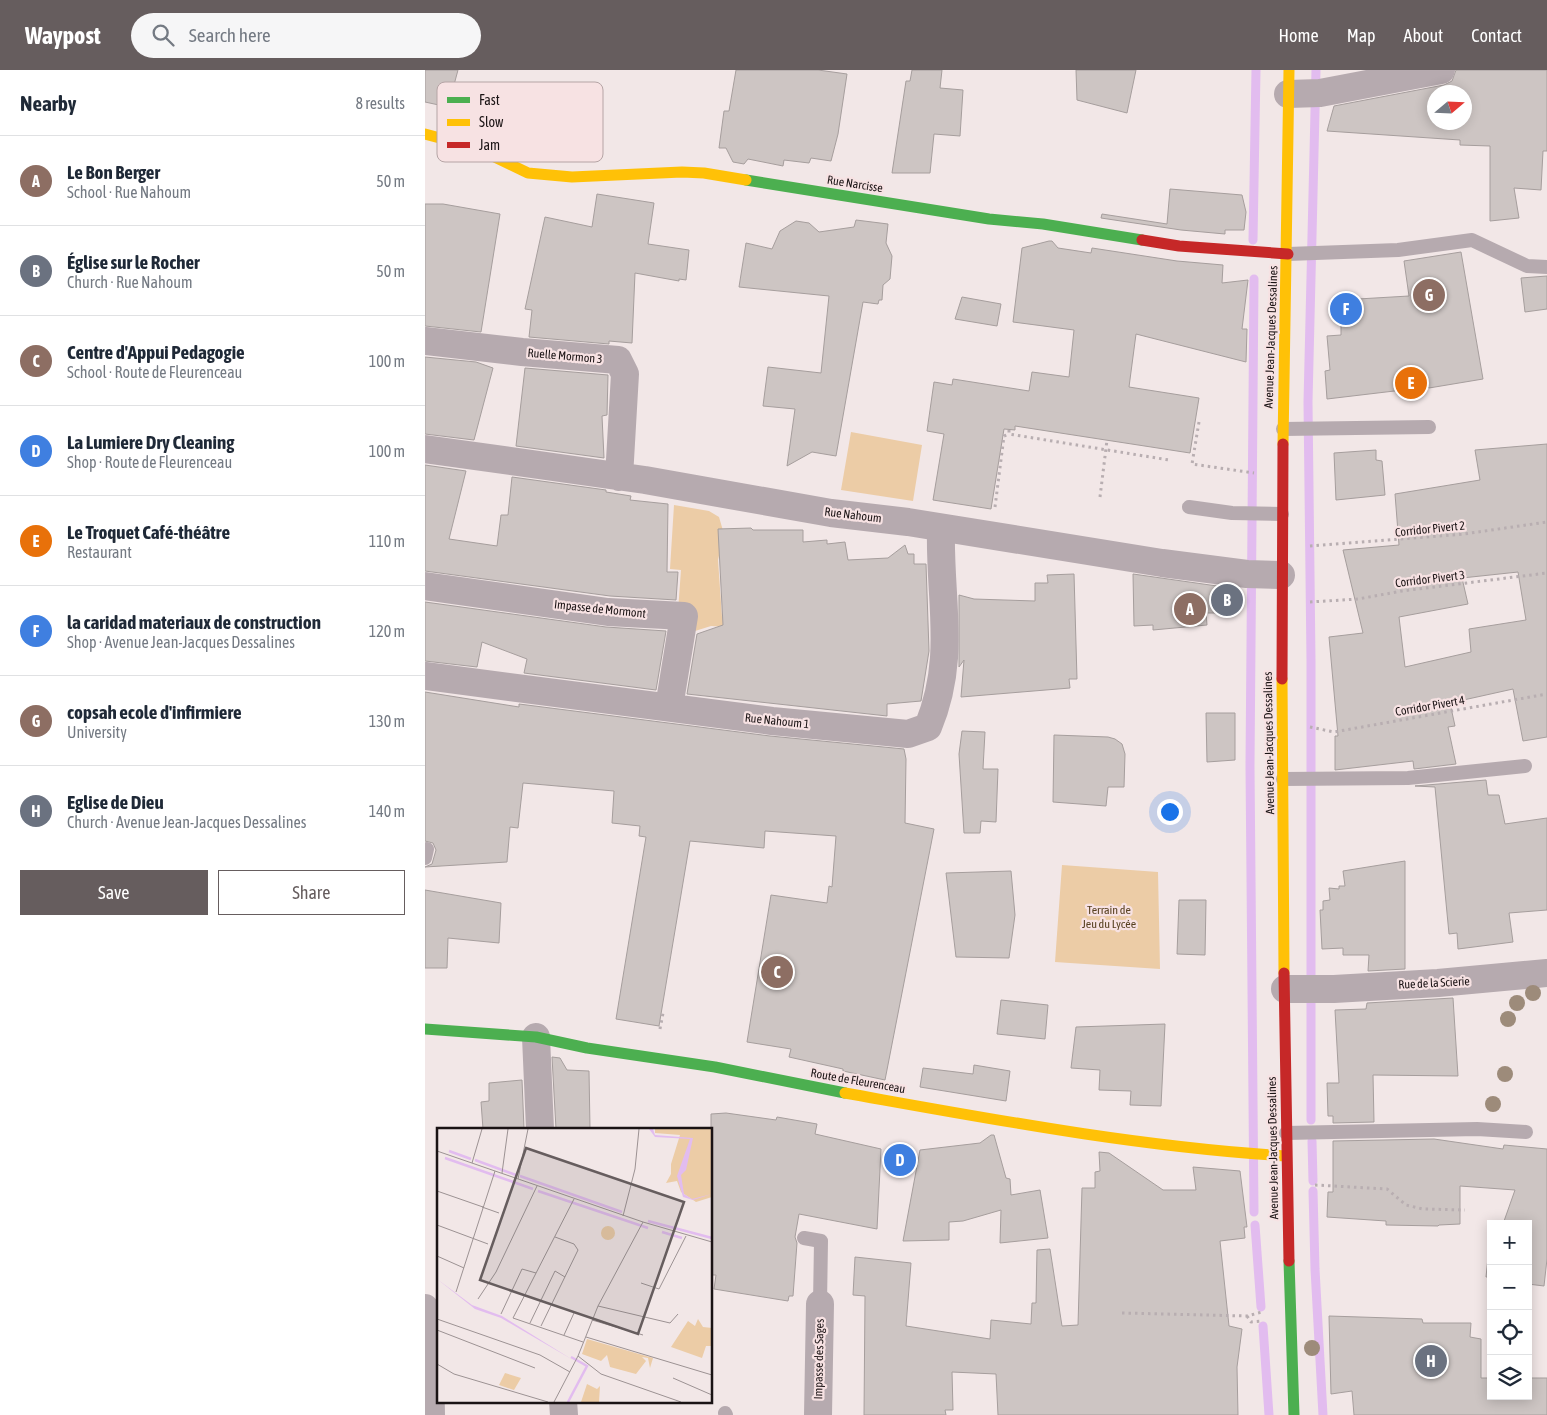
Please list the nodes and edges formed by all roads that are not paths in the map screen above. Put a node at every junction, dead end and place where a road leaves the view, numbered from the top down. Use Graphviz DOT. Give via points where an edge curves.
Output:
graph roads {
  1 [pos="1441,70"];
  2 [pos="1302,88"];
  3 [pos="505,162"];
  4 [pos="1287,254"];
  5 [pos="1547,267"];
  6 [pos="425,340"];
  7 [pos="1429,427"];
  8 [pos="1283,429"];
  9 [pos="425,449"];
  10 [pos="619,477"];
  11 [pos="1189,507"];
  12 [pos="1282,514"];
  13 [pos="941,528"];
  14 [pos="1261,574"];
  15 [pos="425,586"];
  16 [pos="425,676"];
  17 [pos="669,707"];
  18 [pos="1525,766"];
  19 [pos="1283,778"];
  20 [pos="1547,973"];
  21 [pos="1301,988"];
  22 [pos="425,1029"];
  23 [pos="536,1037"];
  24 [pos="540,1128"];
  25 [pos="1526,1132"];
  26 [pos="1286,1133"];
  27 [pos="1286,1156"];
  28 [pos="804,1238"];
  29 [pos="820,1304"];
  30 [pos="425,1308"];
  31 [pos="563,1402"];
  32 [pos="431,1415"];
  33 [pos="564,1415"];
  34 [pos="818,1415"];
  35 [pos="1294,1415"];
  1 -- 2 [label="street"];
  2 -- 4 [label="street, Avenue Jean-Jacques Dessalines"];
  3 -- 4 [label="street, Rue Narcisse" via="526,173 596,178 674,171 704,173 1179,246"];
  4 -- 5 [label="lane" via="1398,250 1473,240 1527,266"];
  4 -- 8 [label="street, Avenue Jean-Jacques Dessalines"];
  6 -- 10 [label="street, Ruelle Mormon 3" via="618,360 625,374"];
  7 -- 8 [label="lane"];
  8 -- 12 [label="street, Avenue Jean-Jacques Dessalines"];
  9 -- 10 [label="street, Rue Nahoum"];
  10 -- 13 [label="street, Rue Nahoum"];
  11 -- 12 [label="lane"];
  12 -- 14 [label="street, Avenue Jean-Jacques Dessalines"];
  13 -- 14 [label="street, Rue Nahoum"];
  13 -- 17 [label="street, Rue Nahoum 1" via="947,649 936,709 928,727 908,734"];
  14 -- 19 [label="street, Avenue Jean-Jacques Dessalines"];
  15 -- 17 [label="street, Impasse de Mormont" via="608,612 684,616"];
  16 -- 17 [label="street, Rue Nahoum 1"];
  18 -- 19 [label="lane" via="1408,778"];
  19 -- 21 [label="street, Avenue Jean-Jacques Dessalines"];
  20 -- 21 [label="street, Rue de la Scierie" via="1490,980"];
  21 -- 26 [label="street, Avenue Jean-Jacques Dessalines"];
  22 -- 23 [label="street, Route de Fleurenceau"];
  23 -- 24 [label="street"];
  23 -- 27 [label="street, Route de Fleurenceau" via="1056,1130 1253,1156"];
  25 -- 26 [label="lane" via="1477,1129"];
  26 -- 27 [label="street, Avenue Jean-Jacques Dessalines"];
  27 -- 35 [label="street, Avenue Jean-Jacques Dessalines"];
  28 -- 29 [label="lane" via="821,1241"];
  29 -- 34 [label="street, Impasse des Sages"];
  30 -- 32 [label="street"];
  31 -- 33 [label="street"];
}
